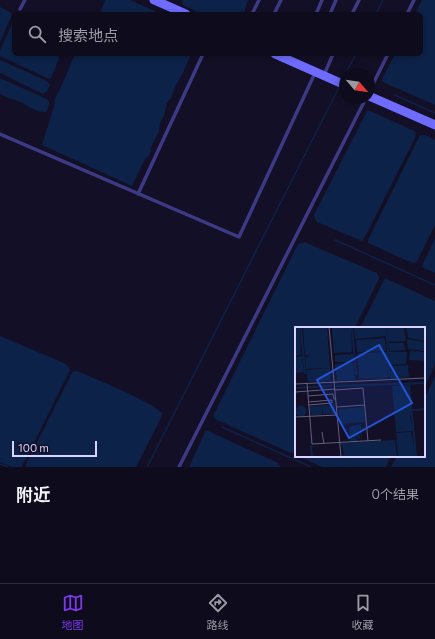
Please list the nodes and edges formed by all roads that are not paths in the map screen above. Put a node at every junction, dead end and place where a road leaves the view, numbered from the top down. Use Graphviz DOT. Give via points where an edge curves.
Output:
graph roads {
  1 [pos="25,0"];
  2 [pos="154,0"];
  3 [pos="259,0"];
  4 [pos="281,0"];
  5 [pos="322,0"];
  6 [pos="336,0"];
  7 [pos="359,0"];
  8 [pos="414,0"];
  9 [pos="169,3"];
  10 [pos="20,9"];
  11 [pos="183,12"];
  12 [pos="253,12"];
  13 [pos="275,12"];
  14 [pos="317,12"];
  15 [pos="331,12"];
  16 [pos="353,12"];
  17 [pos="409,12"];
  18 [pos="202,56"];
  19 [pos="279,56"];
  20 [pos="332,56"];
  21 [pos="387,56"];
  22 [pos="322,75"];
  23 [pos="375,80"];
  24 [pos="339,83"];
  25 [pos="375,99"];
  26 [pos="363,104"];
  27 [pos="435,125"];
  28 [pos="0,134"];
  29 [pos="138,194"];
  30 [pos="179,467"];
  1 -- 10 [label="lane"];
  2 -- 9 [label="main road"];
  3 -- 12 [label="lane"];
  4 -- 13 [label="lane"];
  5 -- 14 [label="lane"];
  6 -- 15 [label="lane"];
  7 -- 16 [label="lane"];
  8 -- 17 [label="lane"];
  9 -- 11 [label="main road"];
  18 -- 29 [label="lane"];
  19 -- 22 [label="main road"];
  20 -- 22 [label="lane"];
  21 -- 23 [label="lane"];
  22 -- 24 [label="main road"];
  22 -- 29 [label="lane" via="239,237"];
  25 -- 27 [label="main road"];
  26 -- 30 [label="lane"];
  28 -- 29 [label="lane"];
}
